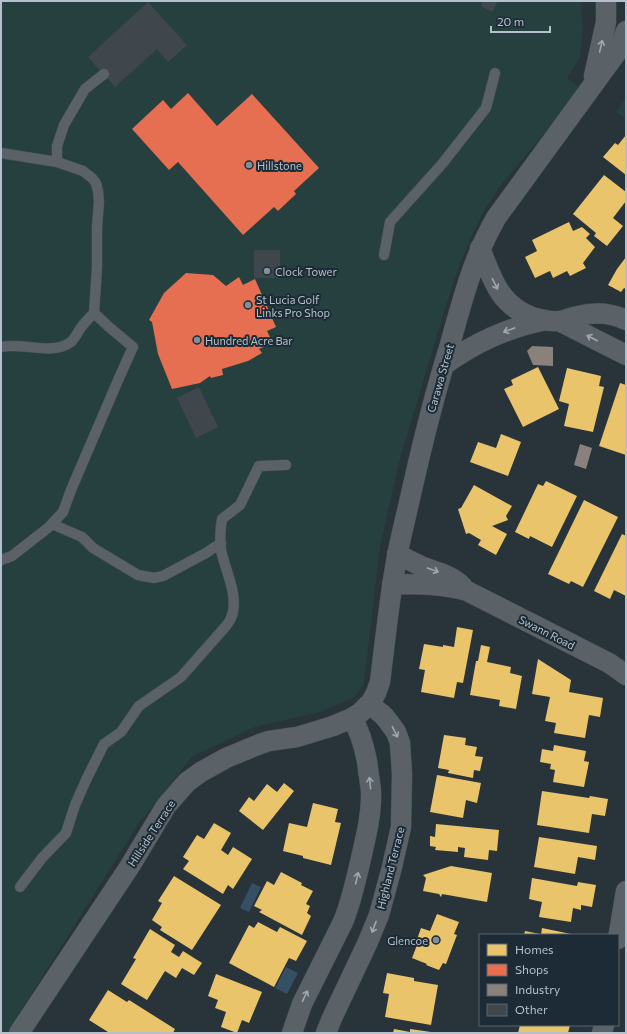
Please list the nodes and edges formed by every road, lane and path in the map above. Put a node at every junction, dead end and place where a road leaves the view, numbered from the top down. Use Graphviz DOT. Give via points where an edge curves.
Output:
graph roads {
  1 [pos="606,1"];
  2 [pos="626,31"];
  3 [pos="495,73"];
  4 [pos="104,74"];
  5 [pos="593,84"];
  6 [pos="1,153"];
  7 [pos="57,162"];
  8 [pos="480,248"];
  9 [pos="384,255"];
  10 [pos="94,313"];
  11 [pos="626,320"];
  12 [pos="553,321"];
  13 [pos="1,347"];
  14 [pos="626,355"];
  15 [pos="444,365"];
  16 [pos="286,465"];
  17 [pos="52,524"];
  18 [pos="221,543"];
  19 [pos="397,554"];
  20 [pos="1,560"];
  21 [pos="392,584"];
  22 [pos="467,592"];
  23 [pos="626,675"];
  24 [pos="369,704"];
  25 [pos="352,718"];
  26 [pos="20,887"];
  27 [pos="626,891"];
  28 [pos="619,934"];
  29 [pos="19,1033"];
  30 [pos="292,1033"];
  31 [pos="326,1033"];
  5 -- 1 [label="street, Carawa Street, one-way" via="606,22"];
  2 -- 5 [label="street, Carawa Street" via="620,48"];
  3 -- 9 [label="lane" via="486,108 442,164 390,222"];
  4 -- 7 [label="lane" via="85,89 64,125 57,146"];
  5 -- 8 [label="street, Carawa Street" via="504,206"];
  6 -- 7 [label="lane"];
  7 -- 10 [label="lane" via="82,171 92,178 98,191"];
  8 -- 12 [label="street, one-way" via="492,278 503,296 524,313"];
  8 -- 15 [label="street, Carawa Street"];
  10 -- 13 [label="lane" via="75,338 62,347"];
  10 -- 17 [label="lane" via="133,347 63,512"];
  11 -- 12 [label="street" via="613,315 597,314"];
  14 -- 12 [label="street, one-way"];
  12 -- 15 [label="street, one-way" via="515,328 483,341"];
  15 -- 19 [label="street, Carawa Street" via="427,424"];
  16 -- 18 [label="lane" via="259,466 240,505 222,519"];
  17 -- 18 [label="lane" via="82,537 92,548 138,575 154,578 169,573"];
  17 -- 20 [label="lane" via="12,556"];
  18 -- 26 [label="lane" via="234,597 232,617 181,677 139,706 121,732 104,744 75,805 66,833 42,858"];
  19 -- 21 [label="street, Carawa Street"];
  19 -- 22 [label="street, Swann Road, one-way" via="453,578"];
  21 -- 22 [label="street, Swann Road" via="436,586"];
  21 -- 24 [label="street, Carawa Street" via="380,682"];
  22 -- 23 [label="street, Swann Road" via="603,660"];
  24 -- 25 [label="street, Hillside Terrace"];
  24 -- 31 [label="street, Highland Terrace, one-way" via="386,718 400,743 401,827 379,916"];
  25 -- 29 [label="street, Hillside Terrace" via="303,735 260,744 226,758 187,782 166,806 130,866"];
  30 -- 25 [label="street, one-way" via="302,1004 349,909 369,822 370,778 362,742"];
  27 -- 28 [label="street"];
}
